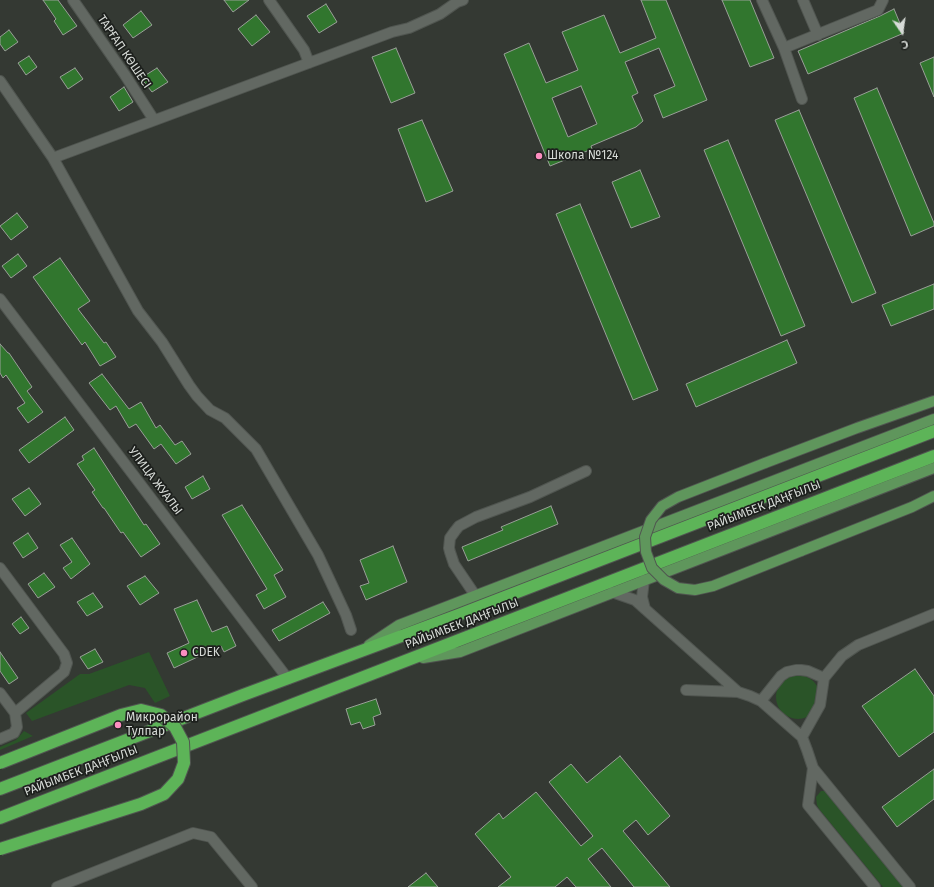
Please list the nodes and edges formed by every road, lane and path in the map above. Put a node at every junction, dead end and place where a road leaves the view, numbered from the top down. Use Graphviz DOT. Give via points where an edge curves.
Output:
graph roads {
  1 [pos="73,0"];
  2 [pos="269,0"];
  3 [pos="762,0"];
  4 [pos="803,0"];
  5 [pos="883,0"];
  6 [pos="458,1"];
  7 [pos="818,35"];
  8 [pos="784,48"];
  9 [pos="309,63"];
  10 [pos="0,81"];
  11 [pos="802,99"];
  12 [pos="154,120"];
  13 [pos="53,158"];
  14 [pos="0,299"];
  15 [pos="934,401"];
  16 [pos="934,419"];
  17 [pos="934,431"];
  18 [pos="934,456"];
  19 [pos="934,468"];
  20 [pos="586,471"];
  21 [pos="934,496"];
  22 [pos="0,568"];
  23 [pos="644,580"];
  24 [pos="612,592"];
  25 [pos="475,595"];
  26 [pos="645,609"];
  27 [pos="934,614"];
  28 [pos="351,630"];
  29 [pos="359,652"];
  30 [pos="405,661"];
  31 [pos="824,678"];
  32 [pos="288,679"];
  33 [pos="686,690"];
  34 [pos="738,692"];
  35 [pos="0,693"];
  36 [pos="760,701"];
  37 [pos="15,713"];
  38 [pos="802,737"];
  39 [pos="0,739"];
  40 [pos="0,762"];
  41 [pos="812,768"];
  42 [pos="0,789"];
  43 [pos="0,818"];
  44 [pos="0,849"];
  45 [pos="57,887"];
  46 [pos="252,887"];
  47 [pos="875,887"];
  48 [pos="910,887"];
  1 -- 12 [label="street, ТАРҒАП КӨШЕСІ"];
  2 -- 9 [label="street" via="304,50"];
  3 -- 8 [label="street"];
  4 -- 7 [label="street"];
  5 -- 7 [label="street" via="878,10"];
  6 -- 9 [label="street" via="440,14 409,28"];
  7 -- 8 [label="street"];
  8 -- 11 [label="street"];
  9 -- 12 [label="street"];
  10 -- 13 [label="street"];
  12 -- 13 [label="street"];
  13 -- 28 [label="street" via="138,311 162,342 189,385 210,410 225,418 256,449 318,555"];
  14 -- 32 [label="street, УЛИЦА ЖУАЛЫ"];
  15 -- 21 [label="main road, bridge" via="678,497 662,506 650,520 645,537 646,552 652,568 664,580 678,588 695,590 713,586"];
  16 -- 25 [label="main road"];
  17 -- 29 [label="highway, РАЙЫМБЕК ДАҢҒЫЛЫ"];
  18 -- 30 [label="highway, РАЙЫМБЕК ДАҢҒЫЛЫ"];
  19 -- 23 [label="main road"];
  20 -- 25 [label="street" via="459,526 450,538 449,548 454,564"];
  22 -- 37 [label="street" via="64,654 67,662 64,672"];
  23 -- 24 [label="main road"];
  23 -- 26 [label="street" via="642,597"];
  24 -- 26 [label="street" via="635,600"];
  24 -- 30 [label="main road" via="460,652"];
  25 -- 29 [label="main road" via="399,625"];
  26 -- 34 [label="street"];
  27 -- 31 [label="street" via="858,645 842,656"];
  29 -- 32 [label="highway, РАЙЫМБЕК ДАҢҒЫЛЫ"];
  30 -- 43 [label="highway, РАЙЫМБЕК ДАҢҒЫЛЫ"];
  31 -- 36 [label="street" via="808,671 787,672"];
  31 -- 38 [label="street" via="820,705"];
  32 -- 42 [label="highway, РАЙЫМБЕК ДАҢҒЫЛЫ"];
  33 -- 34 [label="street"];
  34 -- 36 [label="street"];
  35 -- 37 [label="street"];
  36 -- 38 [label="street"];
  37 -- 39 [label="street" via="17,727 14,734"];
  38 -- 41 [label="street"];
  40 -- 44 [label="highway, bridge" via="121,715 141,710 161,715 175,727 183,742 184,763 178,779 164,794 141,804"];
  41 -- 47 [label="street" via="808,805"];
  41 -- 48 [label="street"];
  45 -- 46 [label="street" via="193,833 211,837"];
}
